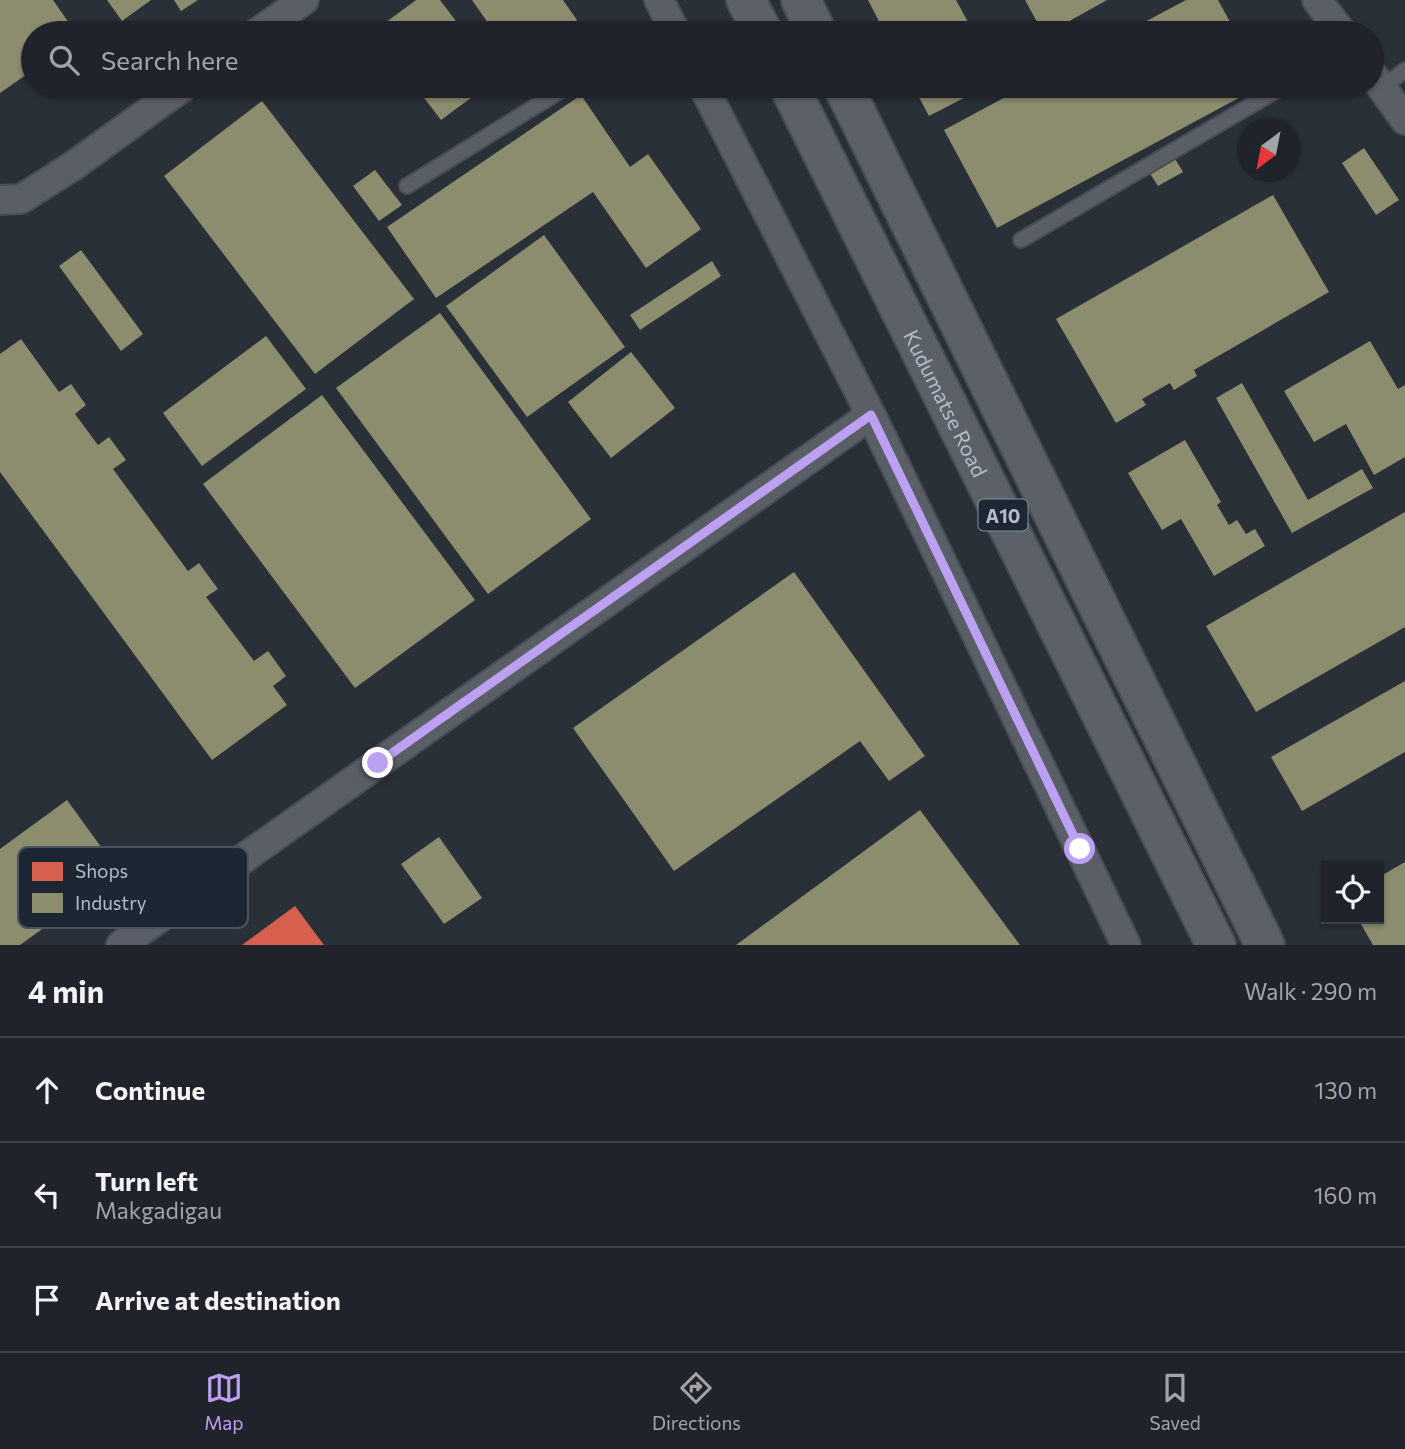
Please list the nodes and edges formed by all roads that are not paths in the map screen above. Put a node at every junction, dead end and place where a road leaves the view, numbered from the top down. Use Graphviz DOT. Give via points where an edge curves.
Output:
graph roads {
  1 [pos="304,0"];
  2 [pos="746,0"];
  3 [pos="801,0"];
  4 [pos="1317,0"];
  5 [pos="274,21"];
  6 [pos="757,21"];
  7 [pos="811,21"];
  8 [pos="1333,21"];
  9 [pos="1405,70"];
  10 [pos="1384,78"];
  11 [pos="1384,91"];
  12 [pos="167,98"];
  13 [pos="549,98"];
  14 [pos="709,98"];
  15 [pos="795,98"];
  16 [pos="849,98"];
  17 [pos="1264,98"];
  18 [pos="1405,120"];
  19 [pos="407,186"];
  20 [pos="0,200"];
  21 [pos="1021,240"];
  22 [pos="871,415"];
  23 [pos="248,855"];
  24 [pos="145,928"];
  25 [pos="121,945"];
  26 [pos="1126,945"];
  27 [pos="1216,945"];
  28 [pos="1265,945"];
  1 -- 5 [label="street"];
  2 -- 6 [label="main road"];
  3 -- 7 [label="main road"];
  4 -- 8 [label="street"];
  9 -- 10 [label="lane"];
  11 -- 18 [label="street"];
  12 -- 20 [label="street" via="21,199"];
  13 -- 19 [label="lane"];
  14 -- 22 [label="street"];
  15 -- 27 [label="main road, Kudumatse Road / A10"];
  16 -- 28 [label="main road, A10"];
  17 -- 21 [label="lane"];
  22 -- 23 [label="street"];
  22 -- 26 [label="street"];
  24 -- 25 [label="street"];
}
